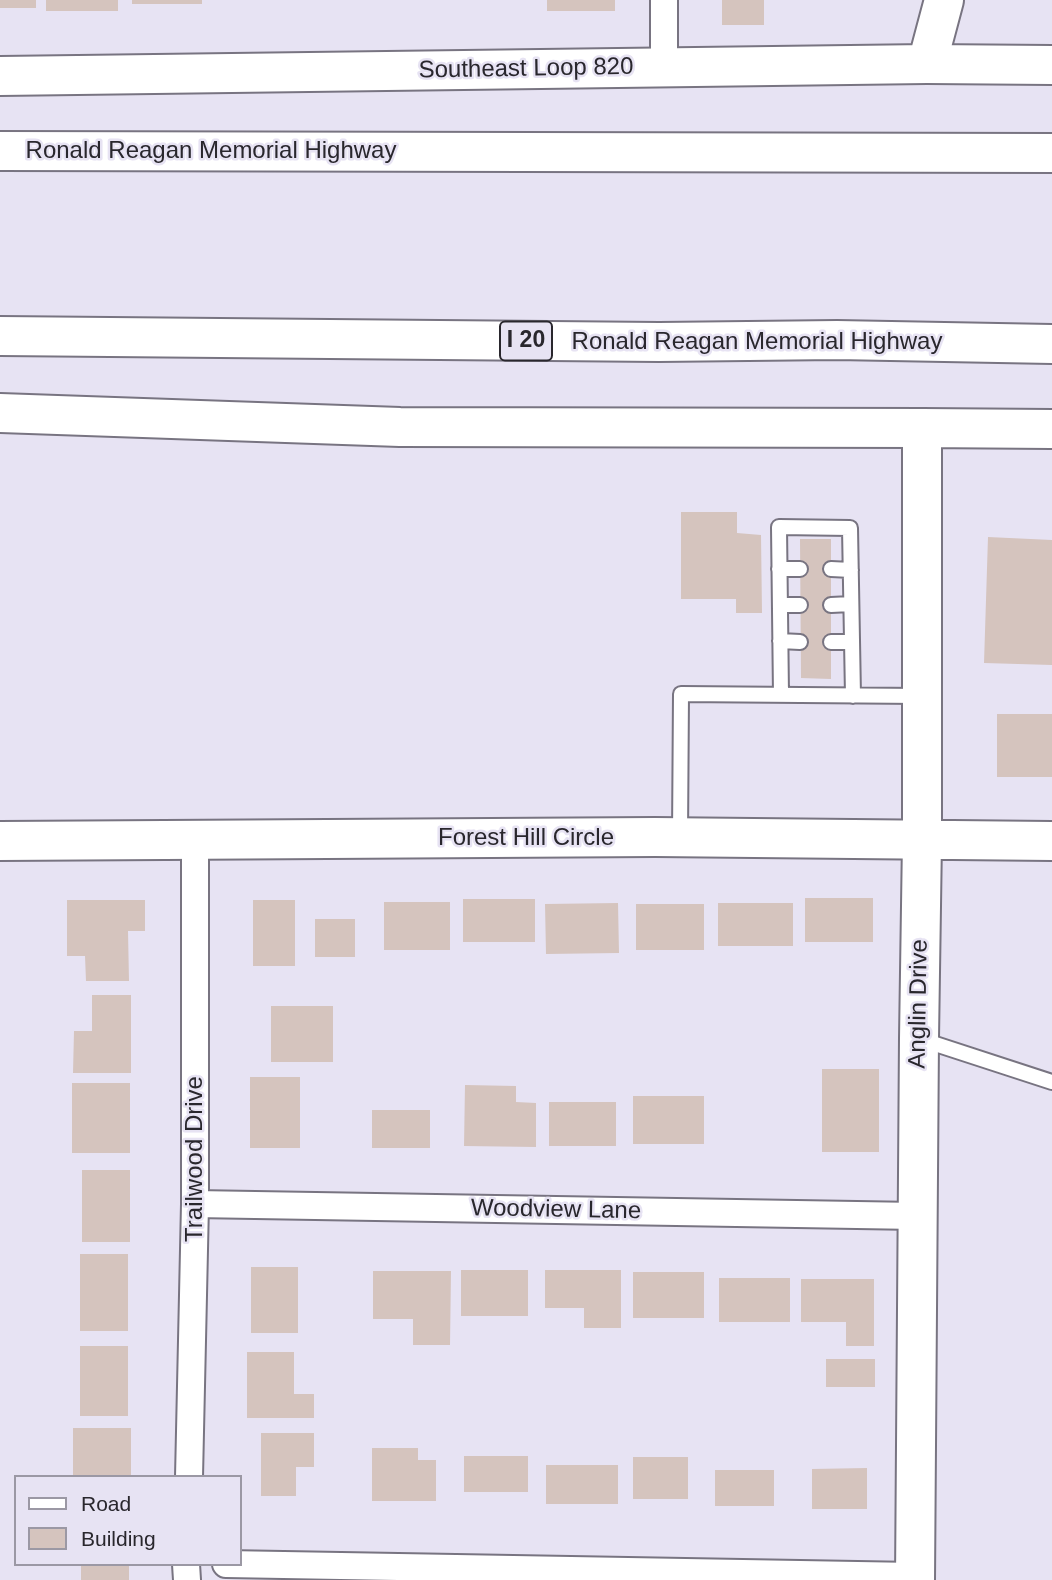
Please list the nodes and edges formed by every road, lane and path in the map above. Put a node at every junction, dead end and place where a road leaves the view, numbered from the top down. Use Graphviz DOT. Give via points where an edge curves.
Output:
graph roads {
  1 [pos="664,0"];
  2 [pos="944,0"];
  3 [pos="926,64"];
  4 [pos="1052,65"];
  5 [pos="664,68"];
  6 [pos="0,76"];
  7 [pos="0,151"];
  8 [pos="1052,153"];
  9 [pos="0,336"];
  10 [pos="1052,344"];
  11 [pos="0,413"];
  12 [pos="922,428"];
  13 [pos="1052,429"];
  14 [pos="779,569"];
  15 [pos="800,569"];
  16 [pos="831,569"];
  17 [pos="851,570"];
  18 [pos="851,604"];
  19 [pos="780,605"];
  20 [pos="800,605"];
  21 [pos="831,605"];
  22 [pos="780,641"];
  23 [pos="800,642"];
  24 [pos="831,642"];
  25 [pos="852,642"];
  26 [pos="781,695"];
  27 [pos="853,696"];
  28 [pos="922,696"];
  29 [pos="680,838"];
  30 [pos="922,840"];
  31 [pos="0,841"];
  32 [pos="195,841"];
  33 [pos="1052,841"];
  34 [pos="919,1038"];
  35 [pos="1052,1082"];
  36 [pos="195,1204"];
  37 [pos="917,1216"];
  38 [pos="189,1475"];
  39 [pos="242,1564"];
  40 [pos="915,1578"];
  1 -- 5 [label="street"];
  2 -- 3 [label="main road"];
  3 -- 4 [label="main road, Southeast Loop 820"];
  3 -- 5 [label="main road, Southeast Loop 820"];
  5 -- 6 [label="main road, Southeast Loop 820"];
  7 -- 8 [label="main road, Ronald Reagan Memorial Highway"];
  9 -- 10 [label="main road, Ronald Reagan Memorial Highway / I 20"];
  11 -- 12 [label="main road" via="400,427"];
  12 -- 13 [label="main road"];
  12 -- 28 [label="main road, Anglin Drive"];
  14 -- 15 [label="lane"];
  14 -- 17 [label="lane" via="779,527 850,528"];
  14 -- 19 [label="lane"];
  16 -- 17 [label="lane"];
  17 -- 18 [label="lane"];
  18 -- 21 [label="lane"];
  18 -- 25 [label="lane"];
  19 -- 20 [label="lane"];
  19 -- 22 [label="lane"];
  22 -- 23 [label="lane"];
  22 -- 26 [label="lane"];
  24 -- 25 [label="lane"];
  25 -- 27 [label="lane"];
  26 -- 27 [label="lane"];
  26 -- 29 [label="lane" via="681,694"];
  27 -- 28 [label="lane"];
  28 -- 30 [label="main road, Anglin Drive"];
  29 -- 30 [label="main road, Forest Hill Circle"];
  29 -- 32 [label="main road, Forest Hill Circle"];
  30 -- 33 [label="main road, Forest Hill Circle"];
  30 -- 34 [label="main road, Anglin Drive"];
  31 -- 32 [label="main road, Forest Hill Circle"];
  32 -- 36 [label="street, Trailwood Drive"];
  34 -- 35 [label="lane"];
  34 -- 37 [label="main road, Anglin Drive"];
  36 -- 37 [label="street, Woodview Lane"];
  36 -- 38 [label="street, Trailwood Drive"];
  37 -- 40 [label="main road, Anglin Drive"];
  39 -- 40 [label="street"];
}
